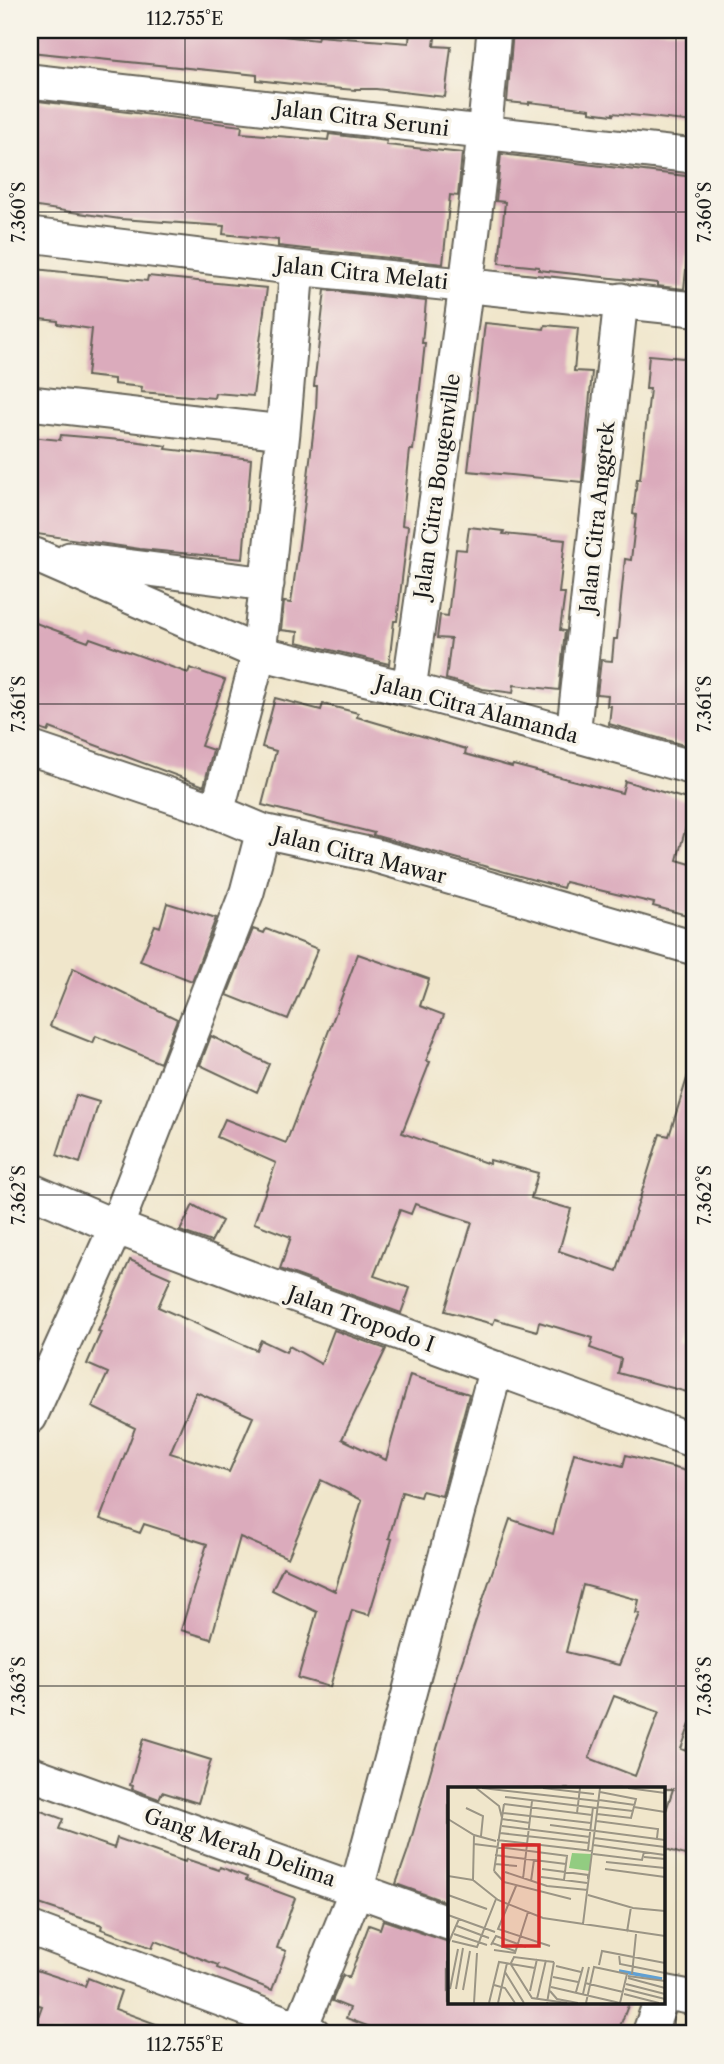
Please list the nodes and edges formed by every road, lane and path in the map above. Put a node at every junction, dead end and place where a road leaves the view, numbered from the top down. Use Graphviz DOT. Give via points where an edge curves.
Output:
graph roads {
  1 [pos="494,30"];
  2 [pos="30,81"];
  3 [pos="485,132"];
  4 [pos="694,156"];
  5 [pos="30,235"];
  6 [pos="297,268"];
  7 [pos="466,283"];
  8 [pos="621,300"];
  9 [pos="694,309"];
  10 [pos="30,403"];
  11 [pos="283,432"];
  12 [pos="32,555"];
  13 [pos="267,584"];
  14 [pos="259,653"];
  15 [pos="409,689"];
  16 [pos="573,735"];
  17 [pos="30,748"];
  18 [pos="694,768"];
  19 [pos="217,812"];
  20 [pos="263,831"];
  21 [pos="694,948"];
  22 [pos="30,1189"];
  23 [pos="116,1227"];
  24 [pos="496,1368"];
  25 [pos="30,1417"];
  26 [pos="694,1441"];
  27 [pos="30,1773"];
  28 [pos="358,1888"];
  29 [pos="448,1923"];
  30 [pos="30,1928"];
  31 [pos="664,1993"];
  32 [pos="694,1998"];
  33 [pos="660,2004"];
  34 [pos="304,2033"];
  35 [pos="649,2034"];
  1 -- 3 [label="street, Jalan Citra Bougenville"];
  2 -- 3 [label="street, Jalan Citra Seruni"];
  3 -- 4 [label="street, Jalan Citra Seruni"];
  3 -- 7 [label="street, Jalan Citra Bougenville"];
  5 -- 6 [label="street, Jalan Citra Melati"];
  6 -- 7 [label="street, Jalan Citra Melati"];
  6 -- 11 [label="street"];
  7 -- 8 [label="street, Jalan Citra Melati"];
  7 -- 15 [label="street, Jalan Citra Bougenville"];
  8 -- 9 [label="street, Jalan Citra Melati"];
  8 -- 16 [label="street, Jalan Citra Anggrek"];
  10 -- 11 [label="street"];
  11 -- 13 [label="street"];
  12 -- 13 [label="street"];
  12 -- 14 [label="street, Jalan Citra Alamanda"];
  13 -- 14 [label="street"];
  14 -- 15 [label="street, Jalan Citra Alamanda"];
  14 -- 19 [label="street"];
  15 -- 16 [label="street, Jalan Citra Alamanda"];
  16 -- 18 [label="street, Jalan Citra Alamanda"];
  17 -- 19 [label="street, Jalan Citra Mawar"];
  19 -- 20 [label="street, Jalan Citra Mawar"];
  20 -- 21 [label="street, Jalan Citra Mawar" via="373,855"];
  20 -- 23 [label="street" via="247,892"];
  22 -- 23 [label="street, Jalan Tropodo I"];
  23 -- 24 [label="street, Jalan Tropodo I"];
  23 -- 25 [label="street"];
  24 -- 26 [label="street, Jalan Tropodo I"];
  24 -- 28 [label="street"];
  27 -- 28 [label="street, Gang Merah Delima"];
  28 -- 29 [label="street, Gang Merah Delima"];
  28 -- 34 [label="street"];
  30 -- 34 [label="street"];
  31 -- 32 [label="street"];
  33 -- 35 [label="street"];
}
